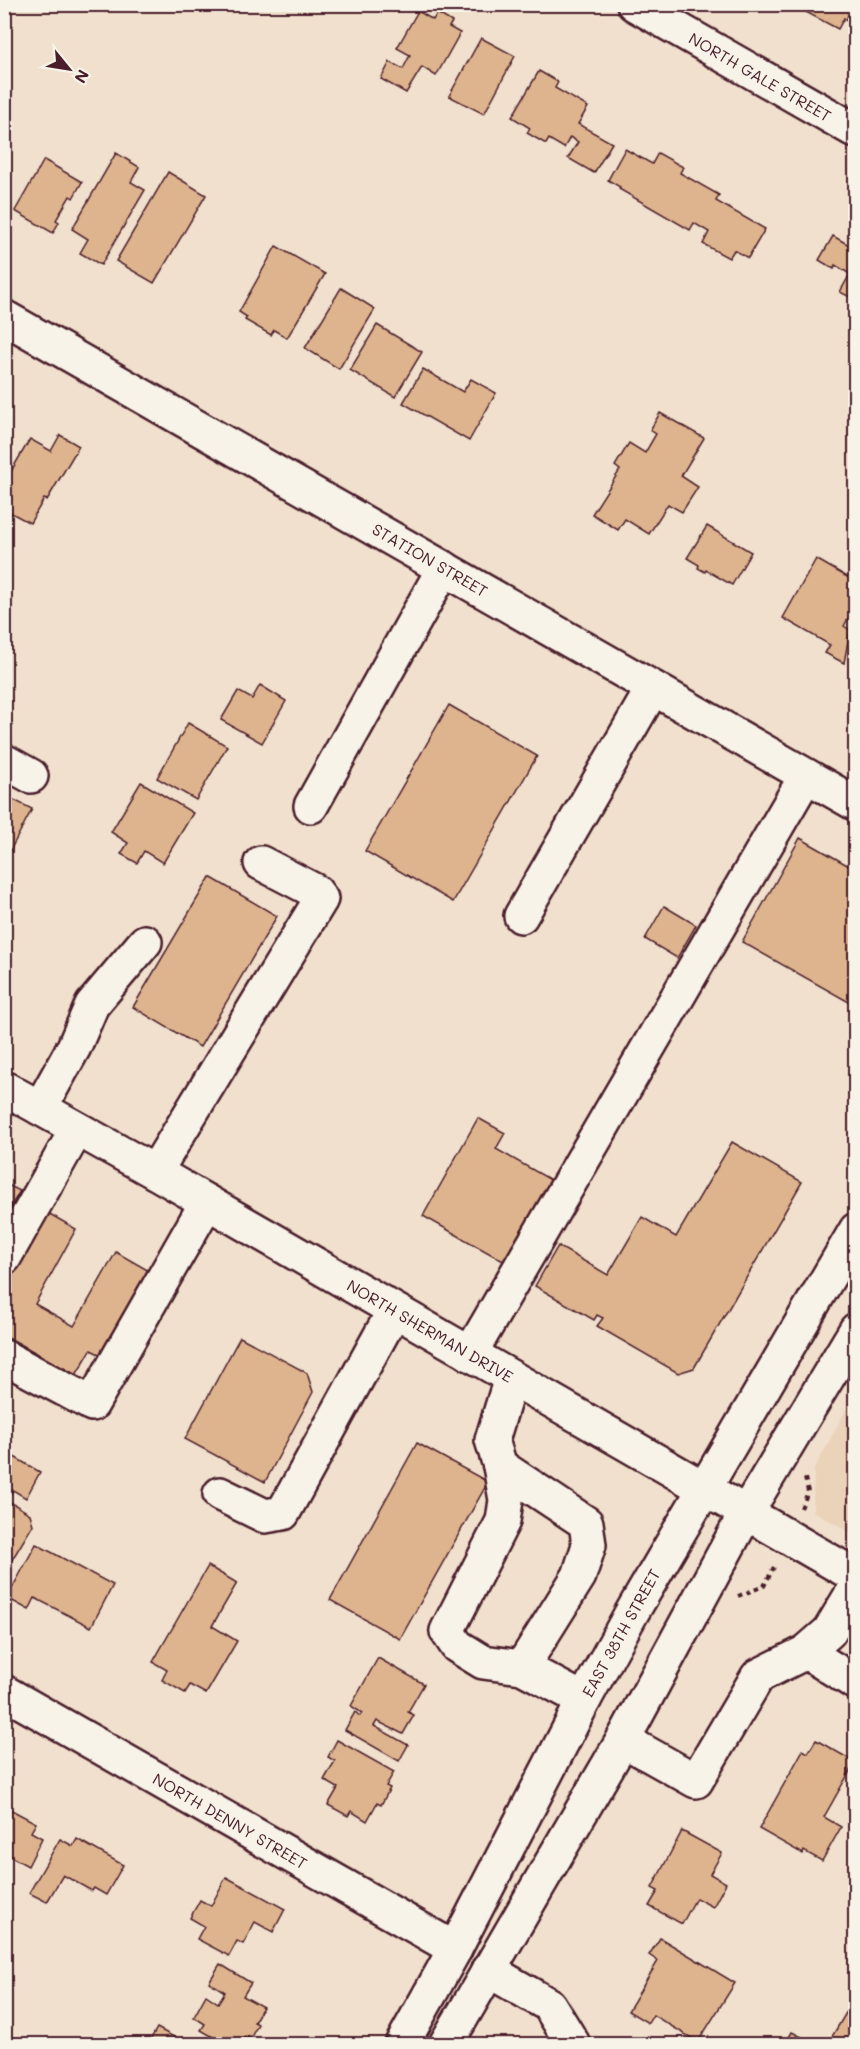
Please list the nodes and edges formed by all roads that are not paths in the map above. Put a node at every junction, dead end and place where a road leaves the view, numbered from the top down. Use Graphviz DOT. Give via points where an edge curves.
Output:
graph roads {
  1 [pos="634,4"];
  2 [pos="855,131"];
  3 [pos="4,317"];
  4 [pos="444,568"];
  5 [pos="653,688"];
  6 [pos="806,776"];
  7 [pos="855,804"];
  8 [pos="311,806"];
  9 [pos="261,863"];
  10 [pos="521,916"];
  11 [pos="145,942"];
  12 [pos="4,1088"];
  13 [pos="40,1108"];
  14 [pos="77,1129"];
  15 [pos="155,1172"];
  16 [pos="207,1202"];
  17 [pos="855,1230"];
  18 [pos="4,1258"];
  19 [pos="394,1311"];
  20 [pos="852,1342"];
  21 [pos="470,1354"];
  22 [pos="4,1357"];
  23 [pos="512,1378"];
  24 [pos="500,1466"];
  25 [pos="703,1489"];
  26 [pos="220,1494"];
  27 [pos="746,1513"];
  28 [pos="855,1575"];
  29 [pos="855,1587"];
  30 [pos="806,1652"];
  31 [pos="522,1667"];
  32 [pos="855,1683"];
  33 [pos="4,1692"];
  34 [pos="584,1700"];
  35 [pos="623,1740"];
  36 [pos="455,1949"];
  37 [pos="488,1970"];
  38 [pos="402,2044"];
  39 [pos="446,2044"];
  40 [pos="573,2044"];
  1 -- 2 [label="main road, NORTH GALE STREET"];
  3 -- 4 [label="main road, STATION STREET"];
  4 -- 5 [label="main road, STATION STREET"];
  4 -- 8 [label="main road"];
  5 -- 6 [label="main road, STATION STREET"];
  5 -- 10 [label="main road"];
  6 -- 7 [label="main road, STATION STREET"];
  6 -- 21 [label="main road"];
  9 -- 15 [label="main road" via="315,891 321,899"];
  11 -- 13 [label="main road" via="92,1005"];
  12 -- 13 [label="main road, NORTH SHERMAN DRIVE"];
  13 -- 14 [label="main road, NORTH SHERMAN DRIVE"];
  14 -- 15 [label="main road, NORTH SHERMAN DRIVE"];
  14 -- 18 [label="main road"];
  15 -- 16 [label="main road, NORTH SHERMAN DRIVE"];
  16 -- 19 [label="main road, NORTH SHERMAN DRIVE"];
  16 -- 22 [label="main road" via="92,1404"];
  17 -- 25 [label="main road, EAST 38TH STREET"];
  19 -- 21 [label="main road, NORTH SHERMAN DRIVE"];
  19 -- 26 [label="main road" via="283,1513 265,1516"];
  20 -- 27 [label="main road"];
  21 -- 23 [label="main road, NORTH SHERMAN DRIVE"];
  23 -- 24 [label="main road" via="492,1440"];
  23 -- 25 [label="main road, NORTH SHERMAN DRIVE"];
  24 -- 31 [label="main road" via="586,1523 589,1545 579,1576"];
  24 -- 31 [label="main road" via="506,1500 503,1521 447,1631 456,1646 483,1662"];
  25 -- 27 [label="main road, NORTH SHERMAN DRIVE"];
  25 -- 34 [label="main road, EAST 38TH STREET"];
  27 -- 28 [label="main road, NORTH SHERMAN DRIVE"];
  27 -- 35 [label="main road"];
  29 -- 30 [label="main road" via="829,1632"];
  30 -- 32 [label="main road"];
  30 -- 35 [label="main road" via="758,1677 696,1781"];
  31 -- 34 [label="main road"];
  33 -- 36 [label="main road, NORTH DENNY STREET"];
  34 -- 36 [label="main road, EAST 38TH STREET"];
  35 -- 37 [label="main road"];
  36 -- 38 [label="main road, EAST 38TH STREET"];
  37 -- 39 [label="main road"];
  37 -- 40 [label="main road" via="549,2005"];
}
